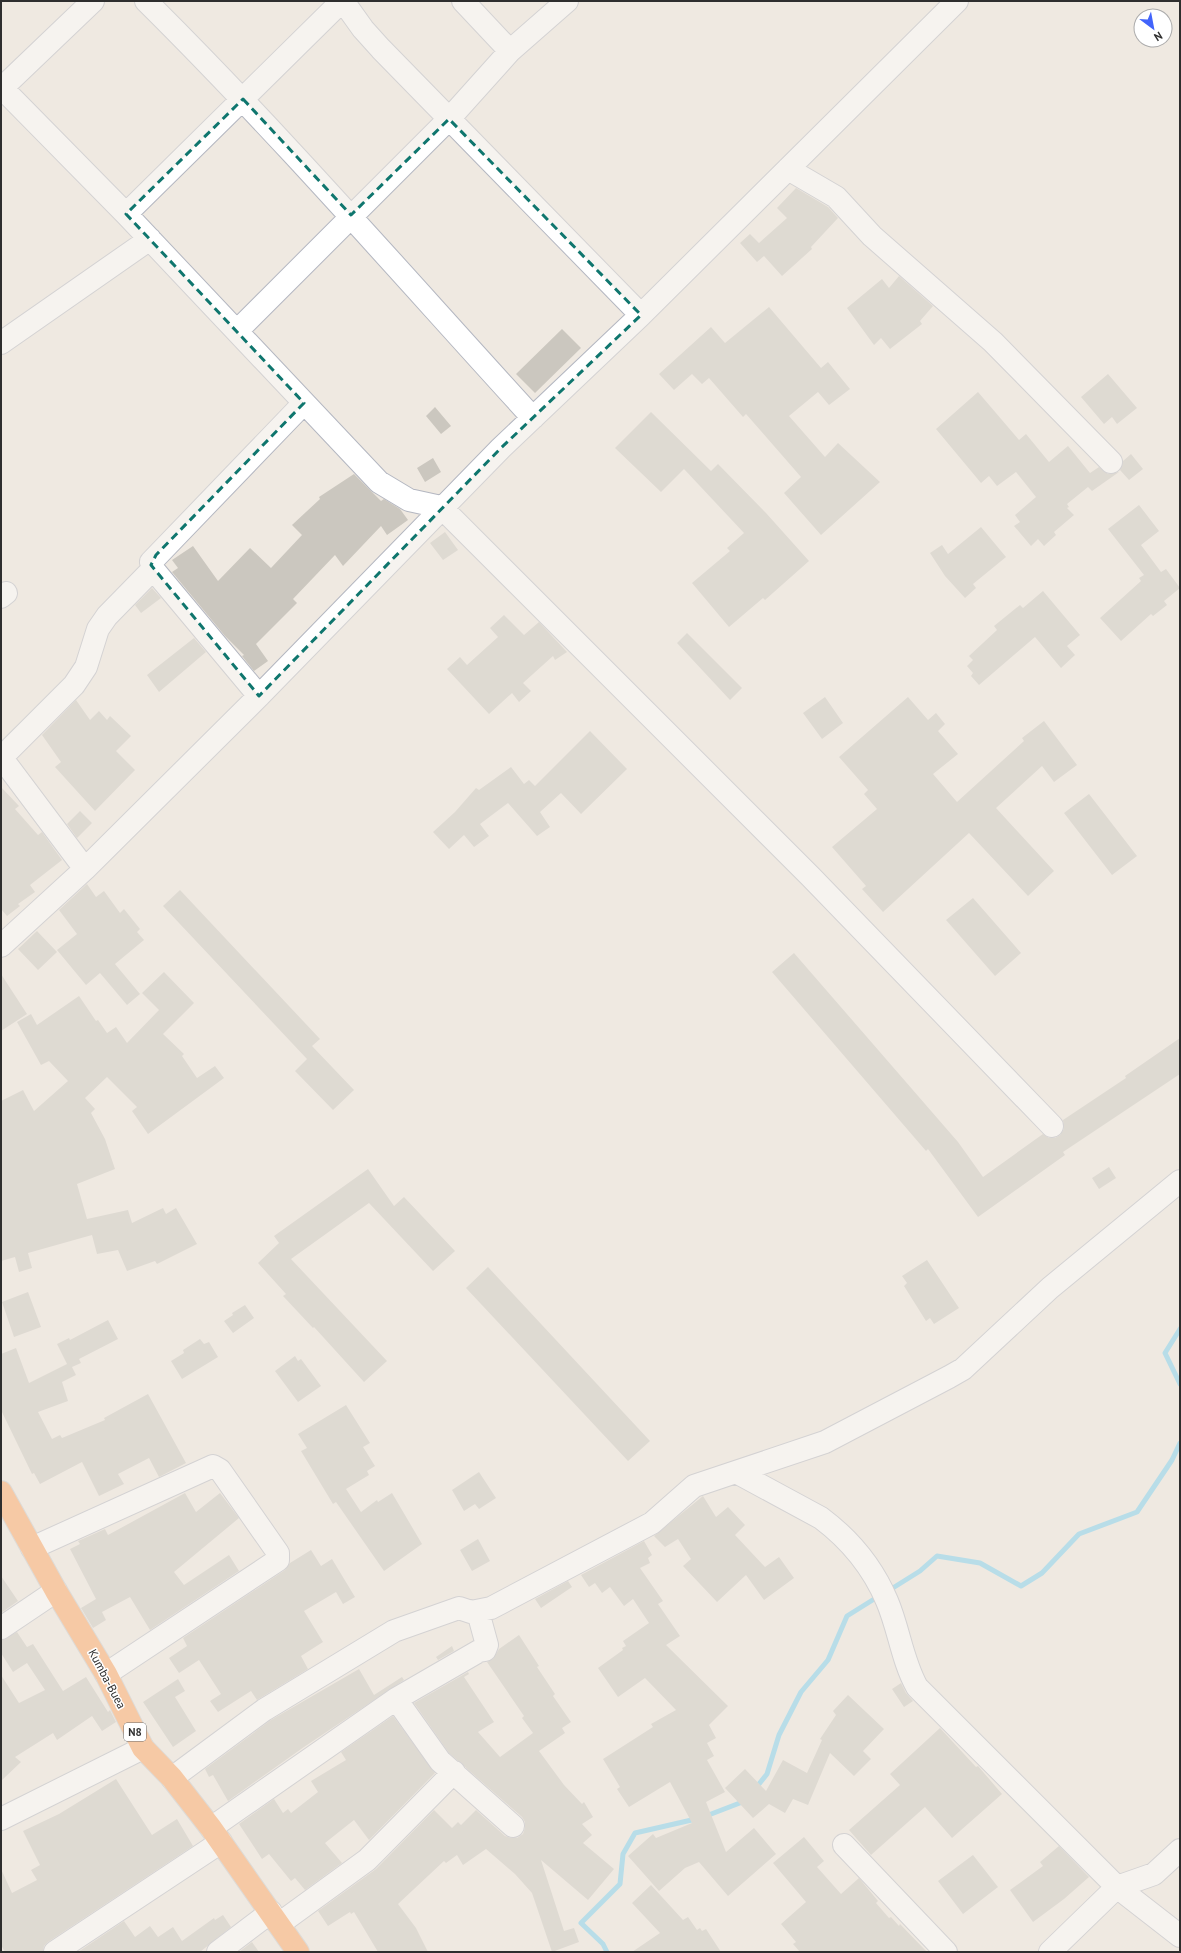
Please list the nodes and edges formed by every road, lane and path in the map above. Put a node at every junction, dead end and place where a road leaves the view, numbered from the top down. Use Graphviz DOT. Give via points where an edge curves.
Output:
graph roads {
  1 [pos="93,1"];
  2 [pos="146,1"];
  3 [pos="343,1"];
  4 [pos="463,1"];
  5 [pos="567,1"];
  6 [pos="957,1"];
  7 [pos="510,50"];
  8 [pos="2,87"];
  9 [pos="243,99"];
  10 [pos="449,118"];
  11 [pos="788,169"];
  12 [pos="126,214"];
  13 [pos="351,215"];
  14 [pos="150,239"];
  15 [pos="641,315"];
  16 [pos="237,331"];
  17 [pos="1,343"];
  18 [pos="304,403"];
  19 [pos="533,418"];
  20 [pos="1111,462"];
  21 [pos="442,507"];
  22 [pos="153,569"];
  23 [pos="259,696"];
  24 [pos="1,757"];
  25 [pos="84,868"];
  26 [pos="1,946"];
  27 [pos="1052,1126"];
  28 [pos="1180,1181"];
  29 [pos="736,1472"];
  30 [pos="1,1492"];
  31 [pos="32,1548"];
  32 [pos="56,1591"];
  33 [pos="478,1612"];
  34 [pos="1,1628"];
  35 [pos="106,1674"];
  36 [pos="396,1699"];
  37 [pos="143,1748"];
  38 [pos="454,1772"];
  39 [pos="172,1778"];
  40 [pos="1,1819"];
  41 [pos="513,1826"];
  42 [pos="216,1835"];
  43 [pos="844,1846"];
  44 [pos="1180,1850"];
  45 [pos="1118,1887"];
  46 [pos="275,1918"];
  47 [pos="1180,1936"];
  48 [pos="55,1952"];
  49 [pos="218,1952"];
  50 [pos="298,1952"];
  51 [pos="946,1952"];
  52 [pos="1050,1952"];
  1 -- 8 [label="street"];
  2 -- 9 [label="street"];
  3 -- 9 [label="street"];
  3 -- 10 [label="street" via="381,49"];
  4 -- 7 [label="street"];
  5 -- 7 [label="street"];
  6 -- 11 [label="street"];
  7 -- 10 [label="street"];
  8 -- 12 [label="street"];
  9 -- 12 [label="street"];
  9 -- 13 [label="street"];
  10 -- 13 [label="street"];
  10 -- 15 [label="street"];
  11 -- 15 [label="street"];
  11 -- 20 [label="street" via="836,197 872,236 993,342"];
  12 -- 14 [label="street"];
  13 -- 16 [label="street"];
  13 -- 19 [label="street"];
  14 -- 16 [label="street"];
  14 -- 17 [label="street"];
  15 -- 19 [label="street"];
  16 -- 18 [label="street"];
  18 -- 21 [label="street" via="379,482 408,500"];
  18 -- 22 [label="street" via="156,555 151,562"];
  19 -- 21 [label="street"];
  21 -- 23 [label="street"];
  21 -- 27 [label="street" via="811,877"];
  22 -- 23 [label="street"];
  22 -- 24 [label="street" via="107,616 98,629 86,667 74,685"];
  23 -- 25 [label="street"];
  24 -- 25 [label="street"];
  25 -- 26 [label="street"];
  28 -- 29 [label="street" via="1050,1288 963,1369 836,1437"];
  29 -- 33 [label="street" via="694,1486 652,1523 491,1608"];
  29 -- 45 [label="street" via="821,1518 858,1553 873,1573 887,1601 909,1672 917,1687"];
  30 -- 31 [label="highway, Kumba-Buea / N8"];
  31 -- 32 [label="highway, Kumba-Buea / N8"];
  31 -- 35 [label="street" via="213,1466 220,1470 278,1553 278,1560"];
  32 -- 34 [label="street"];
  32 -- 35 [label="highway, Kumba-Buea / N8"];
  33 -- 36 [label="street" via="487,1645 486,1650 479,1651"];
  33 -- 39 [label="street" via="459,1608 394,1631 264,1710"];
  35 -- 37 [label="highway, Kumba-Buea / N8"];
  36 -- 38 [label="street" via="440,1761"];
  36 -- 42 [label="street"];
  37 -- 39 [label="highway, Kumba-Buea / N8"];
  37 -- 40 [label="street"];
  38 -- 41 [label="street"];
  38 -- 46 [label="street" via="367,1860"];
  39 -- 42 [label="highway, Kumba-Buea / N8"];
  42 -- 46 [label="highway, Kumba-Buea / N8"];
  42 -- 48 [label="street"];
  43 -- 51 [label="street"];
  44 -- 45 [label="street" via="1154,1874"];
  45 -- 47 [label="street"];
  45 -- 52 [label="street"];
  46 -- 49 [label="street"];
  46 -- 50 [label="highway, Kumba-Buea / N8"];
}
